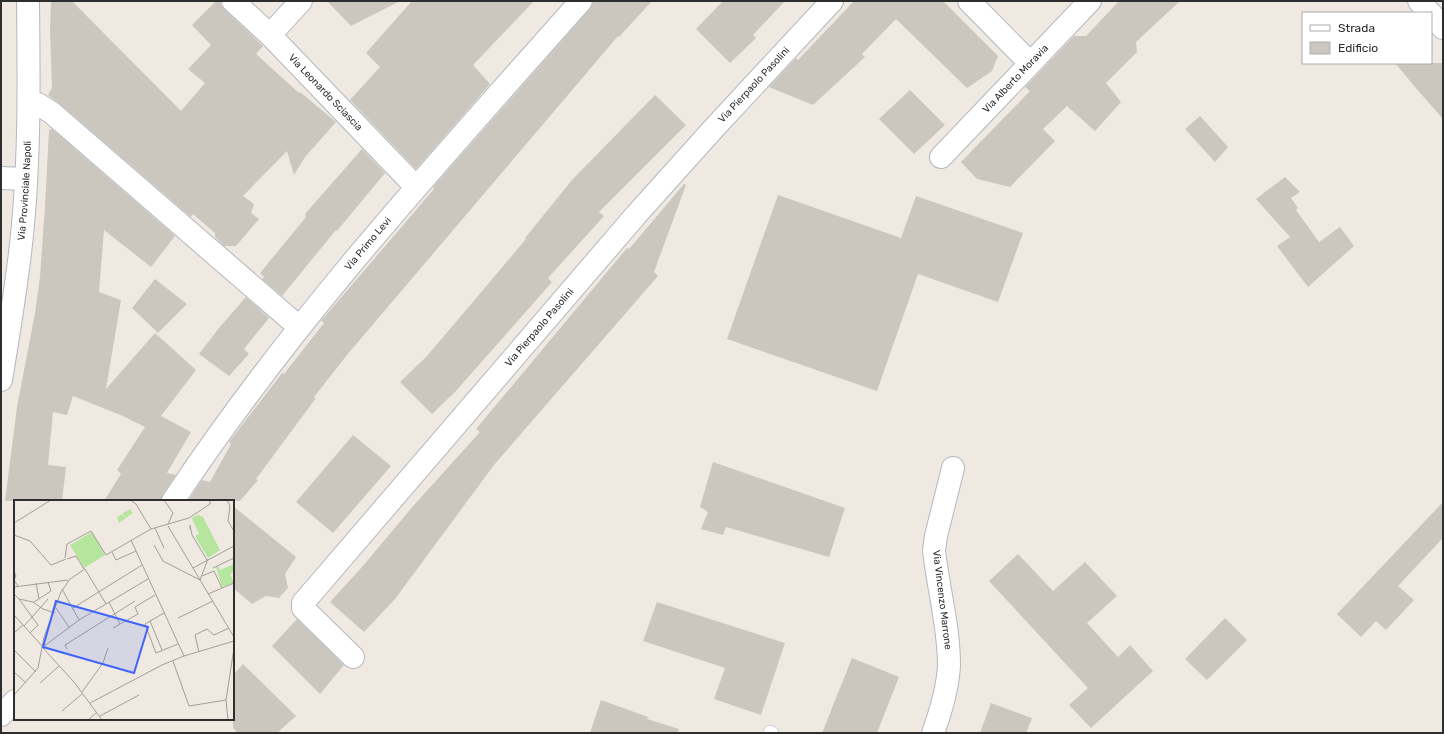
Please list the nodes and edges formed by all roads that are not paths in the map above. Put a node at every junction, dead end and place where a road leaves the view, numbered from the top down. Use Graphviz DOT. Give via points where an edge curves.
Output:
graph roads {
  1 [pos="28,1"];
  2 [pos="233,1"];
  3 [pos="301,1"];
  4 [pos="581,1"];
  5 [pos="832,1"];
  6 [pos="969,1"];
  7 [pos="1090,1"];
  8 [pos="1419,1"];
  9 [pos="1428,12"];
  10 [pos="1432,16"];
  11 [pos="1443,28"];
  12 [pos="270,35"];
  13 [pos="1030,63"];
  14 [pos="29,102"];
  15 [pos="941,157"];
  16 [pos="1,178"];
  17 [pos="26,180"];
  18 [pos="416,187"];
  19 [pos="299,327"];
  20 [pos="1,380"];
  21 [pos="953,468"];
  22 [pos="174,500"];
  23 [pos="353,657"];
  24 [pos="14,702"];
  25 [pos="1,715"];
  26 [pos="934,733"];
  1 -- 14 [label="street, Via Provinciale Napoli"];
  2 -- 12 [label="street, Via Leonardo Sciascia"];
  3 -- 12 [label="street"];
  4 -- 18 [label="street, Via Primo Levi"];
  5 -- 23 [label="street, Via Pierpaolo Pasolini" via="636,215 303,603 303,608"];
  6 -- 13 [label="street"];
  7 -- 13 [label="street, Via Alberto Moravia"];
  8 -- 9 [label="street"];
  10 -- 11 [label="street"];
  12 -- 18 [label="street, Via Leonardo Sciascia"];
  13 -- 15 [label="street, Via Alberto Moravia"];
  14 -- 17 [label="street, Via Provinciale Napoli"];
  14 -- 19 [label="street" via="38,104 52,113"];
  16 -- 17 [label="street"];
  17 -- 20 [label="street, Via Provinciale Napoli" via="20,253"];
  18 -- 19 [label="street, Via Primo Levi"];
  19 -- 22 [label="street, Via Primo Levi" via="209,447"];
  21 -- 26 [label="street, Via Vincenzo Marrone" via="934,550 949,666 946,690"];
  24 -- 25 [label="street"];
}
